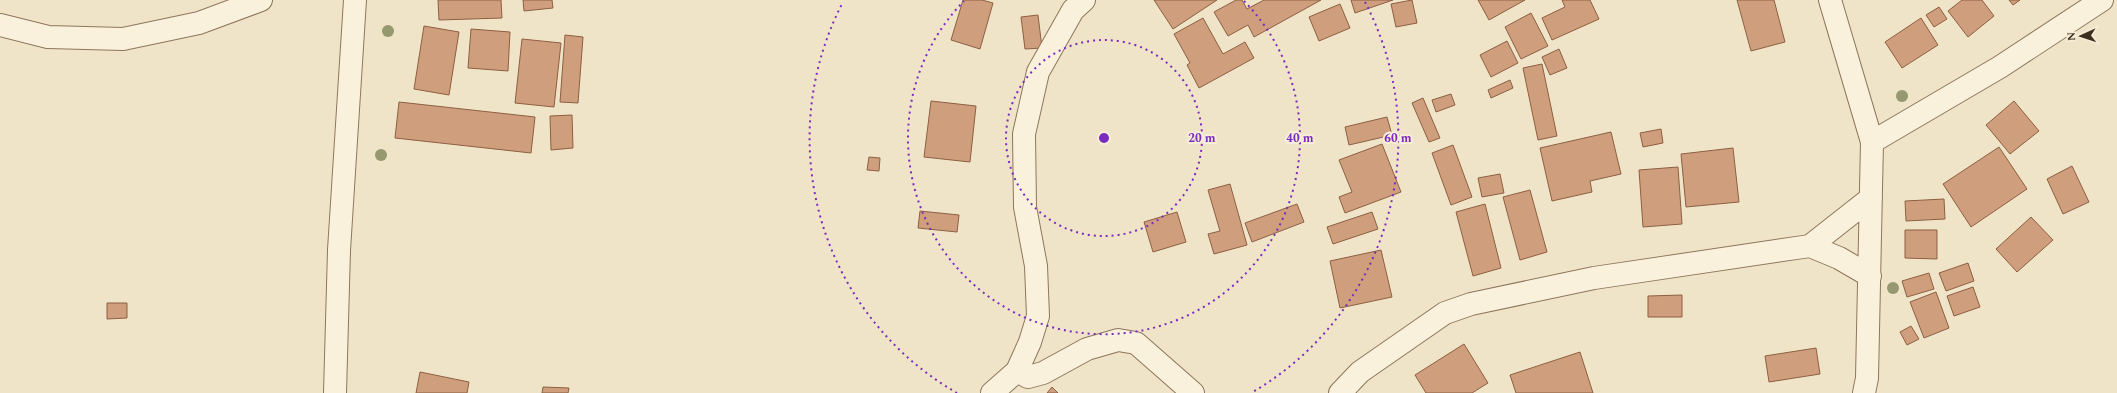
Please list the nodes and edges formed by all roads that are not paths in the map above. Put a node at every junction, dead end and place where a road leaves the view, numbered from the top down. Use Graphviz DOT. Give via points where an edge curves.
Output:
graph roads {
  1 [pos="261,0"];
  2 [pos="355,0"];
  3 [pos="1084,0"];
  4 [pos="1830,0"];
  5 [pos="2102,0"];
  6 [pos="0,25"];
  7 [pos="1872,142"];
  8 [pos="1871,198"];
  9 [pos="1810,246"];
  10 [pos="1870,276"];
  11 [pos="1017,370"];
  12 [pos="335,393"];
  13 [pos="992,393"];
  14 [pos="1193,393"];
  15 [pos="1340,393"];
  16 [pos="1864,393"];
  1 -- 6 [label="street" via="199,23 123,39 48,37"];
  2 -- 12 [label="street" via="339,250"];
  3 -- 11 [label="street" via="1073,10 1038,72 1024,134 1025,206 1036,266 1038,316"];
  4 -- 7 [label="street"];
  5 -- 7 [label="street" via="2000,67"];
  7 -- 8 [label="street"];
  8 -- 9 [label="street"];
  8 -- 10 [label="street"];
  9 -- 10 [label="street" via="1839,258"];
  9 -- 15 [label="street" via="1594,278 1472,304 1445,313 1360,372"];
  10 -- 16 [label="street" via="1867,378"];
  11 -- 13 [label="street"];
  11 -- 14 [label="street" via="1028,377 1087,349 1118,340 1136,342"];
}
